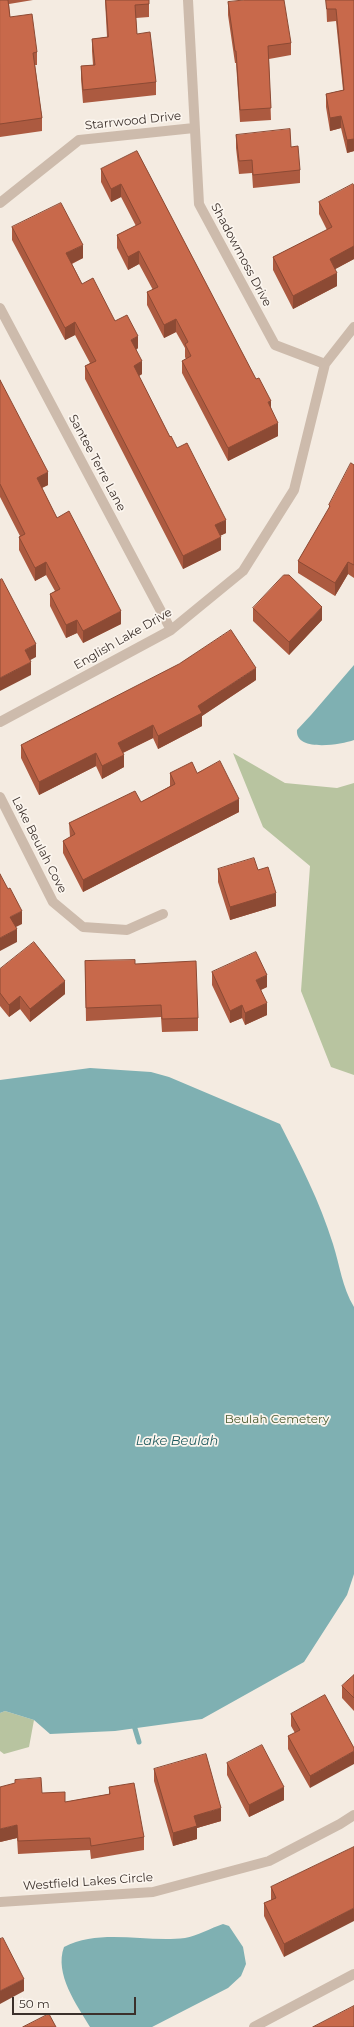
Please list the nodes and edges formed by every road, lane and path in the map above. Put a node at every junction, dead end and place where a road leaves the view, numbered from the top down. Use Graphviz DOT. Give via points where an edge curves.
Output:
graph roads {
  1 [pos="188,0"];
  2 [pos="194,128"];
  3 [pos="0,203"];
  4 [pos="0,308"];
  5 [pos="354,327"];
  6 [pos="325,364"];
  7 [pos="171,630"];
  8 [pos="0,722"];
  9 [pos="0,797"];
  10 [pos="163,914"];
  11 [pos="354,1815"];
  12 [pos="0,1902"];
  13 [pos="354,1974"];
  14 [pos="254,2027"];
  1 -- 2 [label="street, Shadowmoss Drive"];
  2 -- 3 [label="street, Starrwood Drive" via="79,140"];
  2 -- 6 [label="street, Shadowmoss Drive" via="199,204 274,345"];
  4 -- 7 [label="street, Santee Terre Lane"];
  5 -- 6 [label="street, English Lake Drive"];
  6 -- 7 [label="street, English Lake Drive" via="294,490 243,571"];
  7 -- 8 [label="street, English Lake Drive"];
  9 -- 10 [label="street, Lake Beulah Cove" via="53,902 83,927 127,930"];
  11 -- 12 [label="street, Westfield Lakes Circle" via="269,1861 153,1892"];
  13 -- 14 [label="street"];
}
